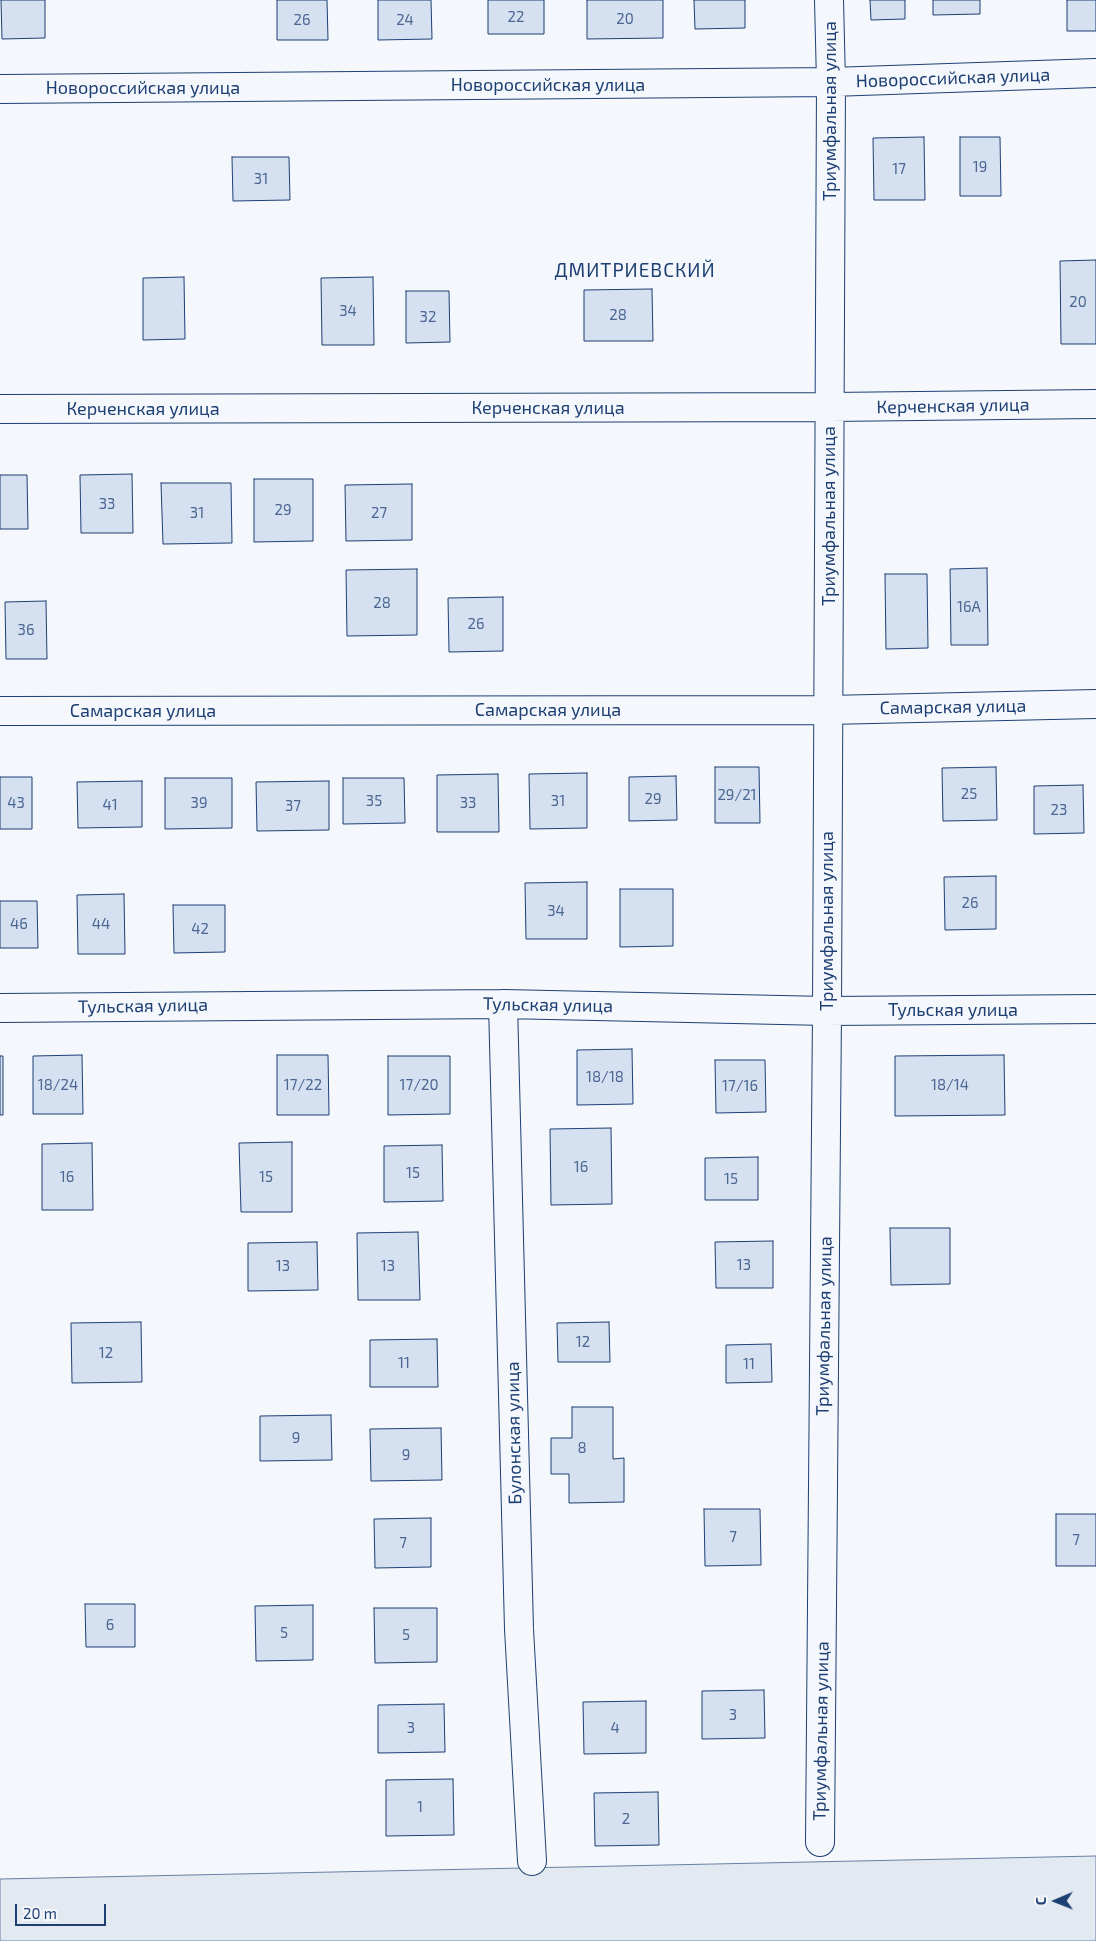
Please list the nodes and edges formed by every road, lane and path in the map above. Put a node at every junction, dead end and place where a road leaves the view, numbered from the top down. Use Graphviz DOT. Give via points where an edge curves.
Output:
graph roads {
  1 [pos="829,0"];
  2 [pos="1096,73"];
  3 [pos="830,82"];
  4 [pos="0,89"];
  5 [pos="1096,404"];
  6 [pos="830,407"];
  7 [pos="0,409"];
  8 [pos="1096,704"];
  9 [pos="828,710"];
  10 [pos="0,711"];
  11 [pos="503,1004"];
  12 [pos="0,1008"];
  13 [pos="1096,1010"];
  14 [pos="827,1011"];
  15 [pos="820,1842"];
  16 [pos="532,1861"];
  1 -- 3 [label="street, Триумфальная улица"];
  2 -- 3 [label="street, Новороссийская улица"];
  3 -- 4 [label="street, Новороссийская улица"];
  3 -- 6 [label="street, Триумфальная улица"];
  5 -- 6 [label="street, Керченская улица"];
  6 -- 7 [label="street, Керченская улица"];
  6 -- 9 [label="street, Триумфальная улица"];
  8 -- 9 [label="street, Самарская улица"];
  9 -- 10 [label="street, Самарская улица"];
  9 -- 14 [label="street, Триумфальная улица"];
  11 -- 12 [label="street, Тульская улица"];
  11 -- 14 [label="street, Тульская улица"];
  11 -- 16 [label="street, Булонская улица" via="519,1629"];
  13 -- 14 [label="street, Тульская улица"];
  14 -- 15 [label="street, Триумфальная улица"];
}
